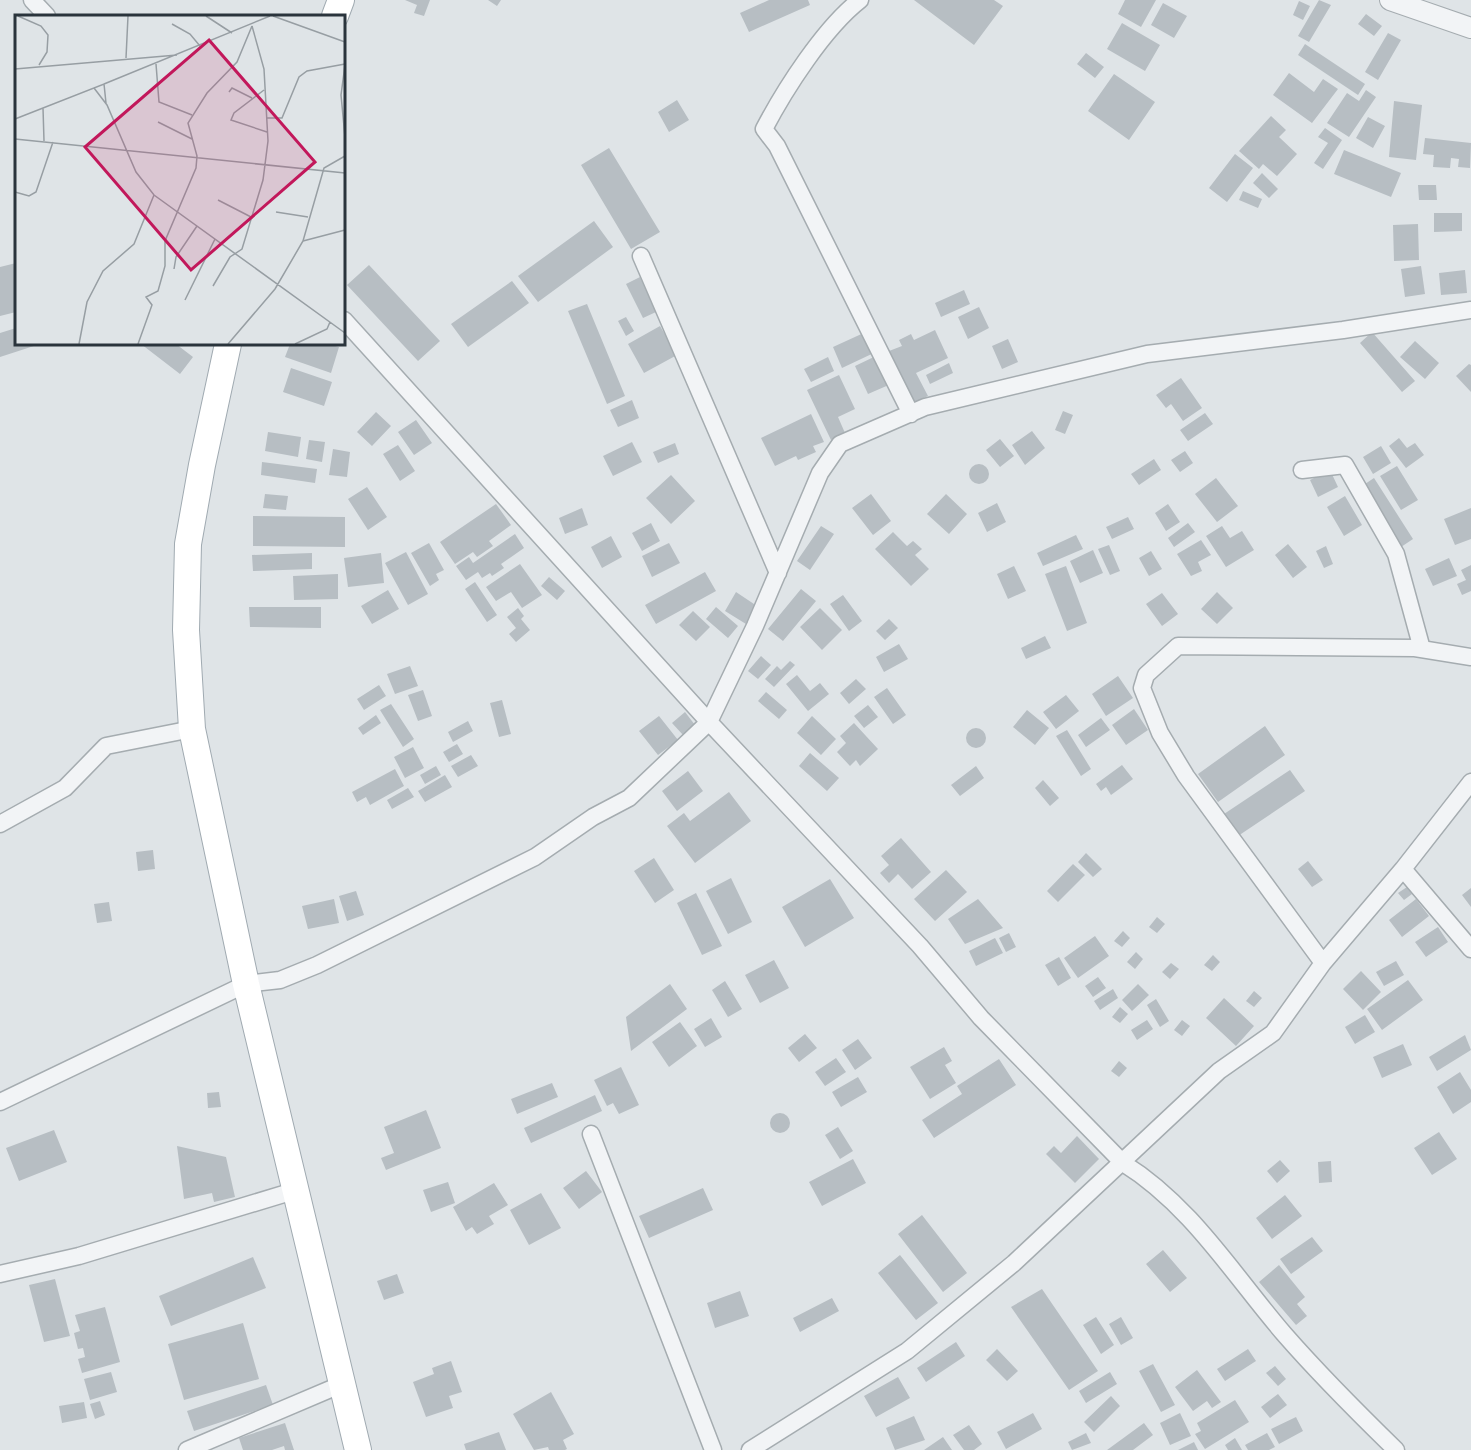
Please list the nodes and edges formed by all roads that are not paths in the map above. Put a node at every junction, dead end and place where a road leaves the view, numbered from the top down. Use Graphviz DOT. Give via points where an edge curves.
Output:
graph roads {
  1 [pos="32,0"];
  2 [pos="341,0"];
  3 [pos="860,0"];
  4 [pos="1390,0"];
  5 [pos="46,15"];
  6 [pos="335,15"];
  7 [pos="1471,28"];
  8 [pos="640,256"];
  9 [pos="1471,310"];
  10 [pos="345,321"];
  11 [pos="228,345"];
  12 [pos="911,414"];
  13 [pos="1302,470"];
  14 [pos="778,573"];
  15 [pos="1422,649"];
  16 [pos="1471,657"];
  17 [pos="709,722"];
  18 [pos="192,729"];
  19 [pos="1471,782"];
  20 [pos="0,824"];
  21 [pos="1402,869"];
  22 [pos="1471,949"];
  23 [pos="1323,963"];
  24 [pos="246,984"];
  25 [pos="0,1102"];
  26 [pos="591,1134"];
  27 [pos="1123,1163"];
  28 [pos="297,1190"];
  29 [pos="0,1274"];
  30 [pos="340,1385"];
  31 [pos="187,1450"];
  32 [pos="358,1450"];
  33 [pos="713,1450"];
  34 [pos="750,1450"];
  35 [pos="1396,1450"];
  1 -- 5 [label="street"];
  2 -- 6 [label="main road"];
  3 -- 12 [label="street" via="845,11 781,97 764,129 782,156"];
  4 -- 7 [label="street"];
  8 -- 14 [label="street"];
  9 -- 12 [label="street" via="1147,354 925,407"];
  10 -- 17 [label="street"];
  11 -- 18 [label="main road" via="188,544 186,630"];
  12 -- 14 [label="street" via="840,444 820,474"];
  13 -- 15 [label="street" via="1345,465 1396,554"];
  14 -- 17 [label="street"];
  15 -- 16 [label="street"];
  15 -- 23 [label="street" via="1178,646 1146,675 1142,688 1160,733 1186,776"];
  17 -- 24 [label="street" via="629,798 593,817 536,857 317,965 280,980"];
  17 -- 27 [label="street" via="912,938 1032,1073"];
  18 -- 20 [label="street" via="106,746 65,788"];
  18 -- 24 [label="main road"];
  19 -- 21 [label="street"];
  21 -- 22 [label="street"];
  21 -- 23 [label="street"];
  23 -- 27 [label="street" via="1273,1033 1219,1071"];
  24 -- 25 [label="street"];
  24 -- 28 [label="main road"];
  26 -- 33 [label="street"];
  27 -- 34 [label="street" via="1014,1263 907,1351"];
  27 -- 35 [label="street" via="1147,1178 1184,1213 1286,1335"];
  28 -- 29 [label="street" via="79,1256"];
  28 -- 30 [label="main road"];
  30 -- 31 [label="street"];
  30 -- 32 [label="main road"];
}
